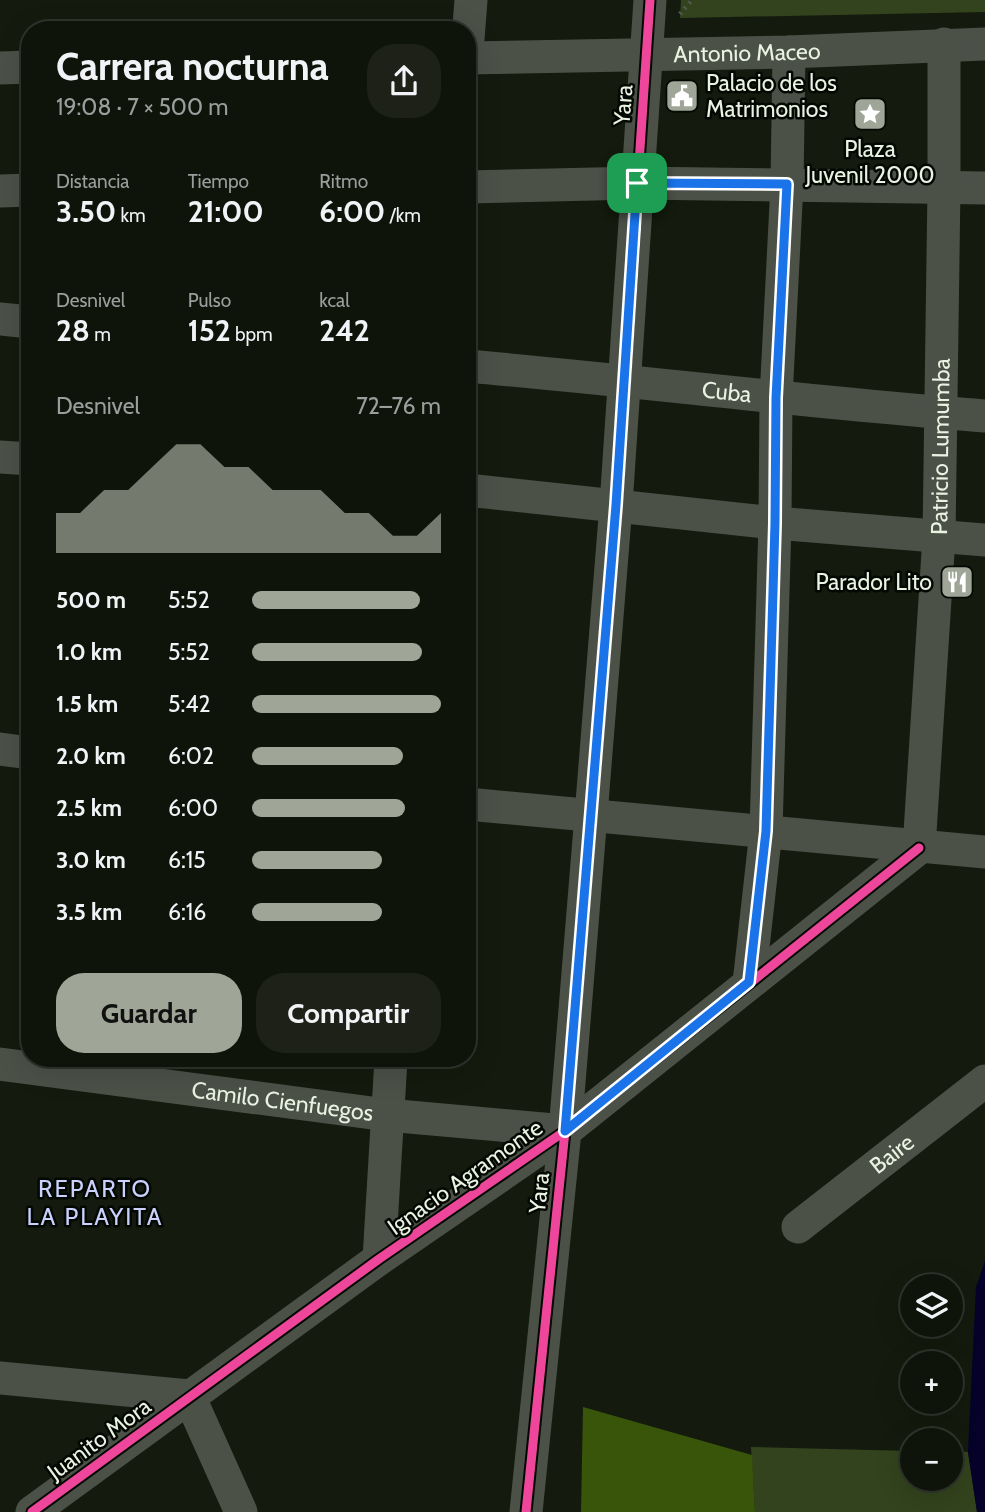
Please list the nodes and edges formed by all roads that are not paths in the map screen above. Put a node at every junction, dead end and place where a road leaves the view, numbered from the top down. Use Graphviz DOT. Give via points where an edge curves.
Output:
graph roads {
  1 [pos="471,0"];
  2 [pos="650,0"];
  3 [pos="469,21"];
  4 [pos="944,44"];
  5 [pos="985,44"];
  6 [pos="789,52"];
  7 [pos="646,54"];
  8 [pos="476,58"];
  9 [pos="21,67"];
  10 [pos="0,68"];
  11 [pos="637,183"];
  12 [pos="787,184"];
  13 [pos="476,187"];
  14 [pos="944,187"];
  15 [pos="985,188"];
  16 [pos="21,190"];
  17 [pos="0,191"];
  18 [pos="0,319"];
  19 [pos="21,321"];
  20 [pos="476,367"];
  21 [pos="622,380"];
  22 [pos="776,398"];
  23 [pos="939,412"];
  24 [pos="985,416"];
  25 [pos="0,457"];
  26 [pos="21,458"];
  27 [pos="476,491"];
  28 [pos="616,505"];
  29 [pos="775,523"];
  30 [pos="939,537"];
  31 [pos="985,540"];
  32 [pos="0,749"];
  33 [pos="21,752"];
  34 [pos="476,805"];
  35 [pos="591,815"];
  36 [pos="766,831"];
  37 [pos="919,848"];
  38 [pos="985,852"];
  39 [pos="749,982"];
  40 [pos="0,1064"];
  41 [pos="21,1067"];
  42 [pos="23,1067"];
  43 [pos="390,1067"];
  44 [pos="985,1081"];
  45 [pos="387,1115"];
  46 [pos="565,1131"];
  47 [pos="798,1227"];
  48 [pos="379,1259"];
  49 [pos="0,1378"];
  50 [pos="189,1396"];
  51 [pos="32,1512"];
  52 [pos="241,1512"];
  53 [pos="526,1512"];
  1 -- 3 [label="street"];
  2 -- 7 [label="street, Yara"];
  4 -- 5 [label="street, Antonio Maceo"];
  4 -- 6 [label="street, Antonio Maceo"];
  4 -- 14 [label="street, Patricio Lumumba"];
  6 -- 7 [label="street, Antonio Maceo"];
  6 -- 12 [label="street"];
  7 -- 8 [label="street, Antonio Maceo"];
  7 -- 11 [label="street, Yara"];
  9 -- 10 [label="street"];
  11 -- 12 [label="street"];
  11 -- 13 [label="street"];
  11 -- 21 [label="street, Yara"];
  12 -- 14 [label="street"];
  12 -- 22 [label="street"];
  14 -- 15 [label="street"];
  14 -- 23 [label="street, Patricio Lumumba"];
  16 -- 17 [label="street"];
  18 -- 19 [label="street"];
  20 -- 21 [label="street, Cuba"];
  21 -- 22 [label="street, Cuba"];
  21 -- 28 [label="street, Yara"];
  22 -- 23 [label="street, Cuba"];
  22 -- 29 [label="street"];
  23 -- 24 [label="street, Cuba"];
  23 -- 30 [label="street, Patricio Lumumba"];
  25 -- 26 [label="street"];
  27 -- 28 [label="street"];
  28 -- 29 [label="street"];
  28 -- 35 [label="street, Yara"];
  29 -- 30 [label="street"];
  29 -- 36 [label="street"];
  30 -- 31 [label="street"];
  30 -- 37 [label="street, Patricio Lumumba"];
  32 -- 33 [label="street"];
  34 -- 35 [label="street"];
  35 -- 36 [label="street"];
  35 -- 46 [label="street, Yara"];
  36 -- 37 [label="street"];
  36 -- 39 [label="street"];
  37 -- 38 [label="street"];
  37 -- 39 [label="street, Ignacio Agramonte"];
  39 -- 46 [label="street, Ignacio Agramonte"];
  40 -- 41 [label="street, Camilo Cienfuegos"];
  42 -- 45 [label="street, Camilo Cienfuegos"];
  43 -- 45 [label="street"];
  44 -- 47 [label="street, Baire"];
  45 -- 46 [label="street, Camilo Cienfuegos"];
  45 -- 48 [label="street"];
  46 -- 48 [label="street, Ignacio Agramonte"];
  46 -- 53 [label="street, Yara"];
  48 -- 50 [label="street, Ignacio Agramonte"];
  49 -- 50 [label="street"];
  50 -- 51 [label="street, Juanito Mora"];
  50 -- 52 [label="street"];
}
